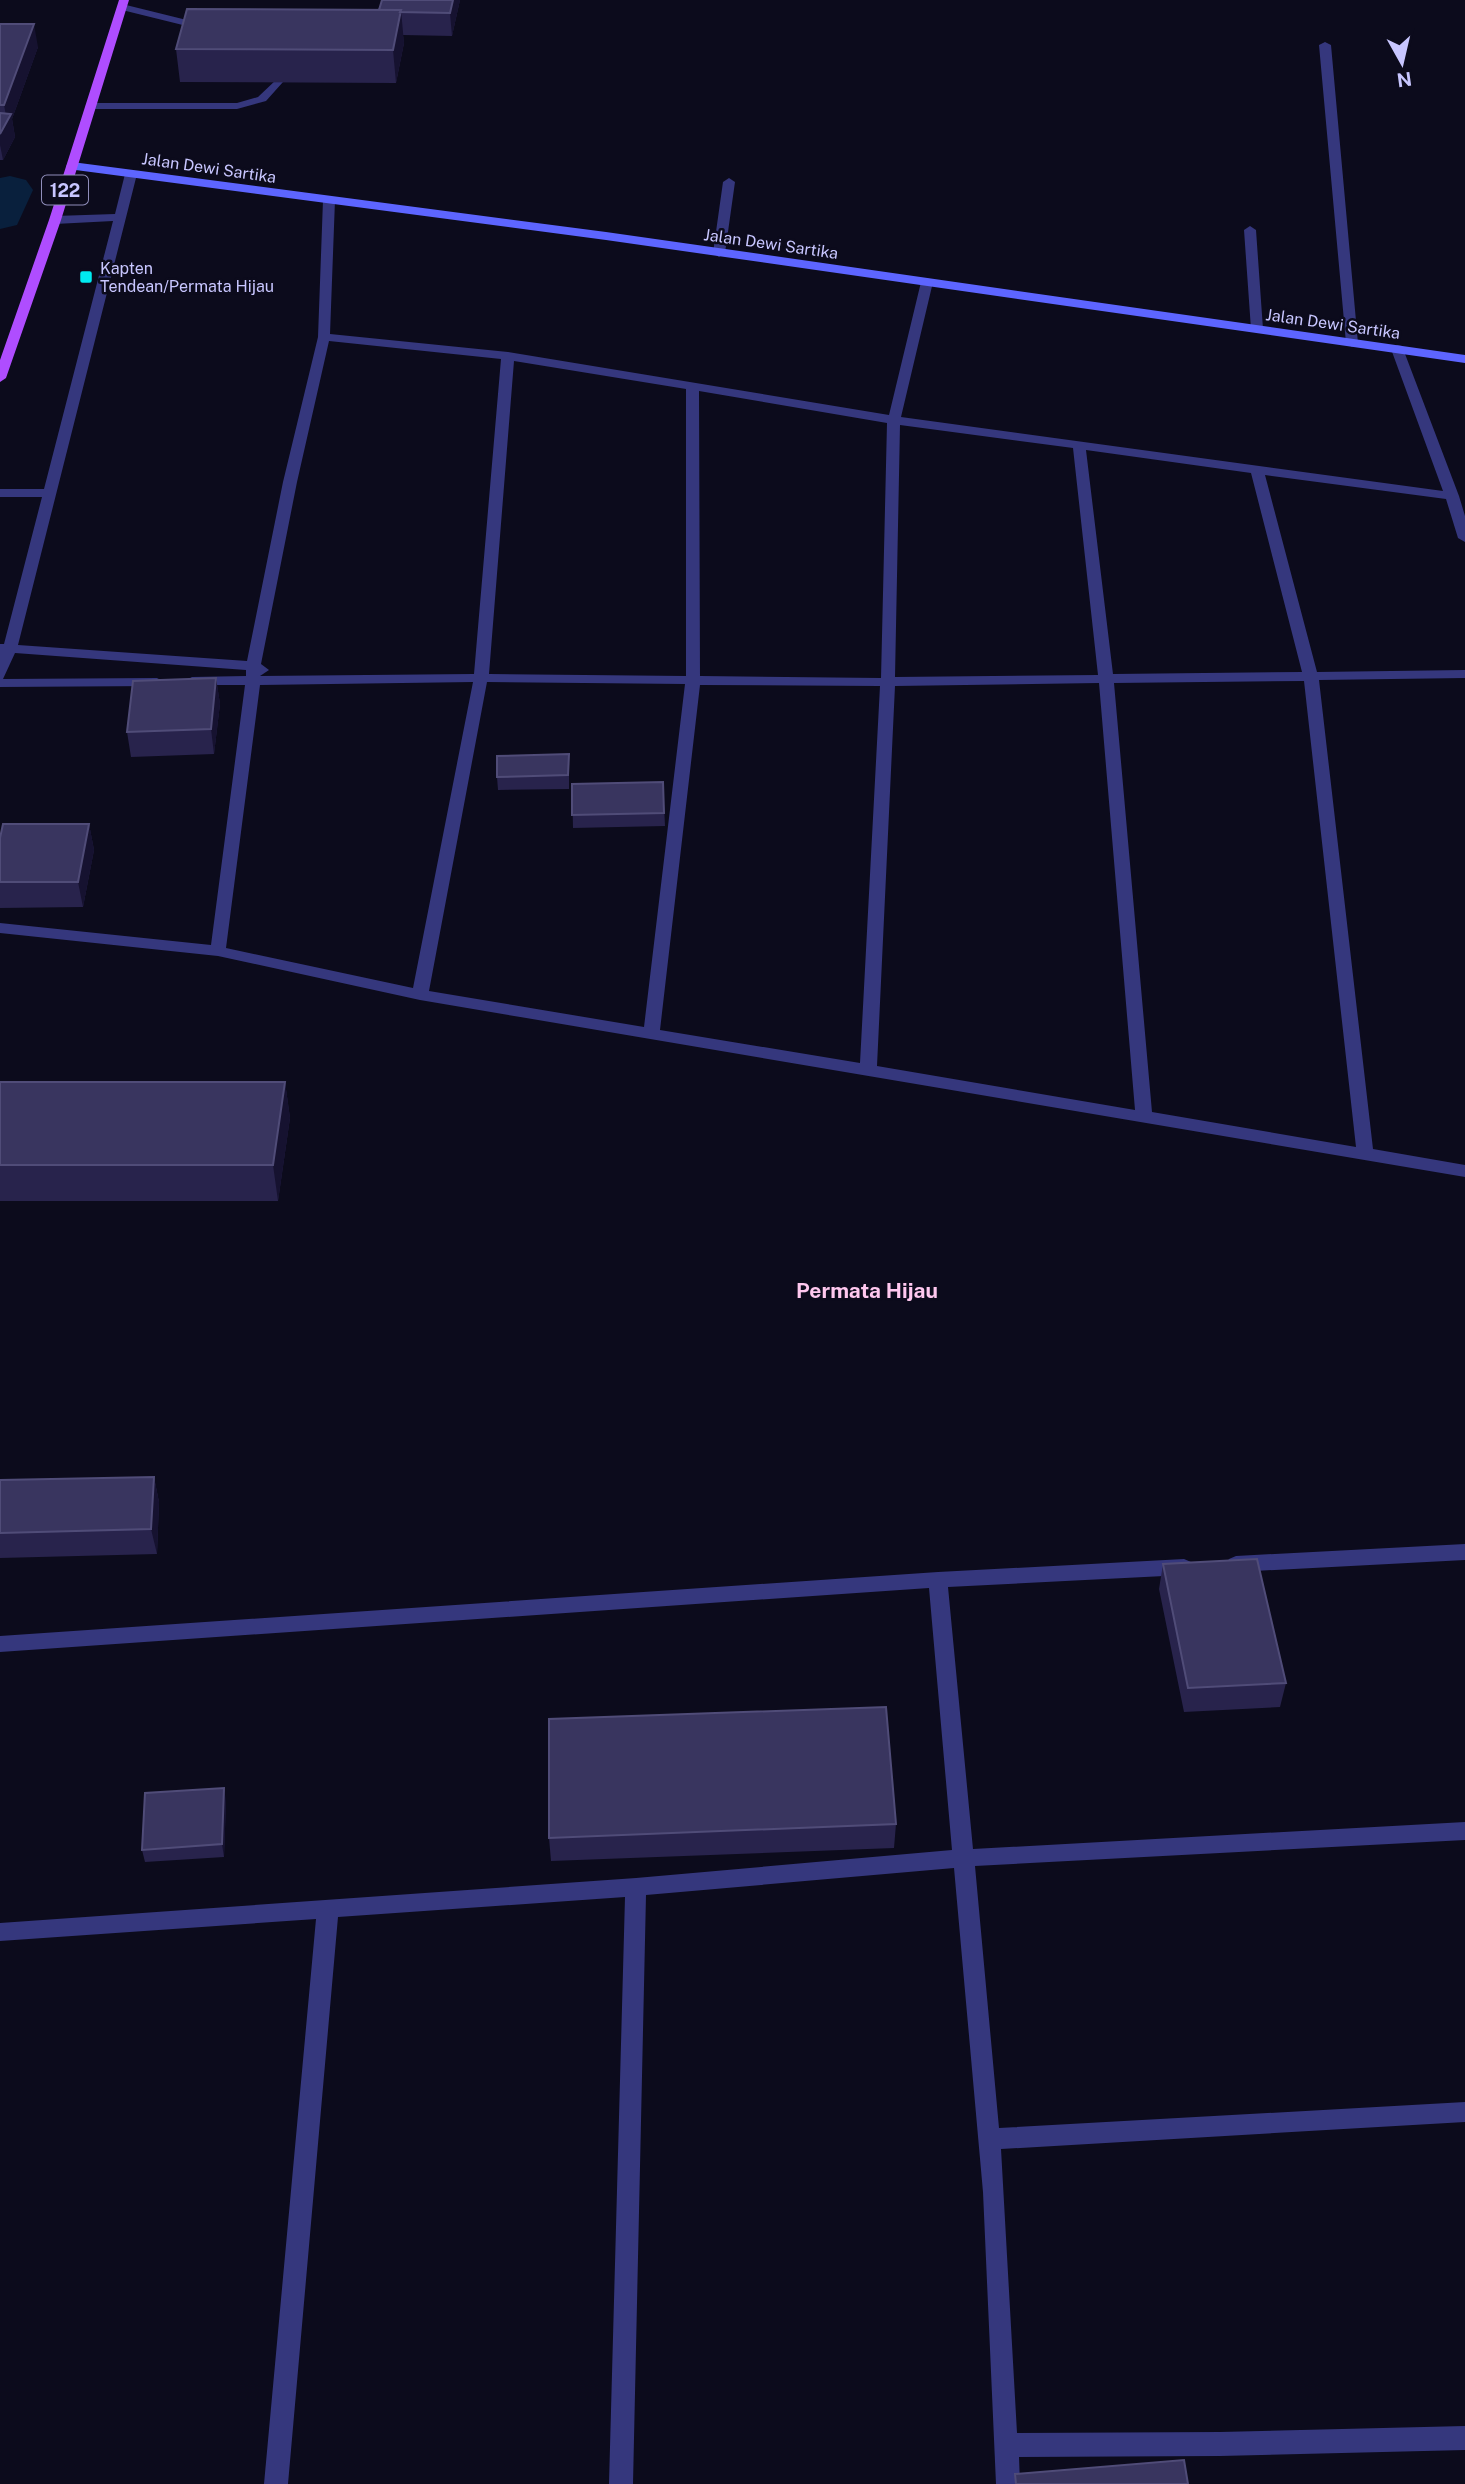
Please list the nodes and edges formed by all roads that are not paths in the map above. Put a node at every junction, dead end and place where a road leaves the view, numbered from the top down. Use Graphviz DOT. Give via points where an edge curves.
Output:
graph roads {
  1 [pos="123,4"];
  2 [pos="223,32"];
  3 [pos="1325,45"];
  4 [pos="277,82"];
  5 [pos="91,106"];
  6 [pos="72,166"];
  7 [pos="131,174"];
  8 [pos="729,182"];
  9 [pos="329,200"];
  10 [pos="120,217"];
  11 [pos="55,220"];
  12 [pos="1250,230"];
  13 [pos="719,253"];
  14 [pos="927,282"];
  15 [pos="1257,329"];
  16 [pos="324,337"];
  17 [pos="1352,343"];
  18 [pos="5,349"];
  19 [pos="1397,349"];
  20 [pos="509,356"];
  21 [pos="1465,359"];
  22 [pos="0,378"];
  23 [pos="692,387"];
  24 [pos="894,420"];
  25 [pos="1079,446"];
  26 [pos="1257,470"];
  27 [pos="0,493"];
  28 [pos="49,493"];
  29 [pos="1452,496"];
  30 [pos="1465,538"];
  31 [pos="5,648"];
  32 [pos="253,673"];
  33 [pos="1465,674"];
  34 [pos="0,675"];
  35 [pos="481,678"];
  36 [pos="1311,678"];
  37 [pos="693,679"];
  38 [pos="1106,679"];
  39 [pos="888,681"];
  40 [pos="0,684"];
  41 [pos="0,928"];
  42 [pos="218,951"];
  43 [pos="420,995"];
  44 [pos="651,1035"];
  45 [pos="868,1072"];
  46 [pos="1144,1116"];
  47 [pos="1365,1152"];
  48 [pos="1465,1171"];
  49 [pos="1465,1552"];
  50 [pos="938,1580"];
  51 [pos="0,1644"];
  52 [pos="1465,1831"];
  53 [pos="965,1857"];
  54 [pos="636,1887"];
  55 [pos="328,1908"];
  56 [pos="0,1931"];
  57 [pos="0,1938"];
  58 [pos="1465,2112"];
  59 [pos="989,2139"];
  60 [pos="1465,2438"];
  61 [pos="1006,2445"];
  62 [pos="276,2484"];
  63 [pos="621,2484"];
  64 [pos="1008,2484"];
  1 -- 2 [label="street"];
  1 -- 5 [label="main road, 122"];
  3 -- 17 [label="street"];
  4 -- 5 [label="street" via="262,99 237,106"];
  5 -- 6 [label="main road, 122"];
  6 -- 7 [label="main road, Jalan Dewi Sartika"];
  6 -- 11 [label="main road, 122"];
  7 -- 9 [label="main road, Jalan Dewi Sartika"];
  7 -- 10 [label="street"];
  8 -- 13 [label="street"];
  9 -- 13 [label="main road, Jalan Dewi Sartika"];
  9 -- 16 [label="street"];
  10 -- 11 [label="street"];
  10 -- 28 [label="street"];
  11 -- 18 [label="main road, 122"];
  12 -- 15 [label="street"];
  13 -- 14 [label="main road, Jalan Dewi Sartika"];
  14 -- 15 [label="main road, Jalan Dewi Sartika"];
  14 -- 24 [label="street"];
  15 -- 17 [label="main road, Jalan Dewi Sartika"];
  16 -- 20 [label="street"];
  16 -- 32 [label="street"];
  17 -- 19 [label="main road, Jalan Dewi Sartika"];
  18 -- 22 [label="main road, 122"];
  19 -- 21 [label="main road, Jalan Dewi Sartika"];
  19 -- 29 [label="street"];
  20 -- 23 [label="street"];
  20 -- 35 [label="street"];
  23 -- 24 [label="street"];
  23 -- 37 [label="street"];
  24 -- 25 [label="street"];
  24 -- 39 [label="street"];
  25 -- 26 [label="street"];
  25 -- 38 [label="street"];
  26 -- 29 [label="street"];
  26 -- 36 [label="street"];
  27 -- 28 [label="street"];
  28 -- 31 [label="street"];
  29 -- 30 [label="street"];
  31 -- 32 [label="street"];
  31 -- 34 [label="street"];
  32 -- 35 [label="street" via="288,680"];
  32 -- 40 [label="street"];
  32 -- 42 [label="street"];
  33 -- 36 [label="street"];
  35 -- 37 [label="street"];
  35 -- 43 [label="street"];
  36 -- 38 [label="street"];
  36 -- 47 [label="street"];
  37 -- 39 [label="street"];
  37 -- 44 [label="street"];
  38 -- 39 [label="street"];
  38 -- 46 [label="street"];
  39 -- 45 [label="street"];
  41 -- 42 [label="street"];
  42 -- 43 [label="street"];
  43 -- 44 [label="street"];
  44 -- 45 [label="street"];
  45 -- 46 [label="street"];
  46 -- 47 [label="street"];
  47 -- 48 [label="street"];
  49 -- 50 [label="street"];
  50 -- 51 [label="street"];
  50 -- 53 [label="street"];
  52 -- 53 [label="street"];
  53 -- 54 [label="street"];
  53 -- 59 [label="street"];
  54 -- 55 [label="street"];
  54 -- 63 [label="street"];
  55 -- 56 [label="street"];
  55 -- 62 [label="street"];
  56 -- 57 [label="street"];
  58 -- 59 [label="street"];
  59 -- 61 [label="street"];
  60 -- 61 [label="street"];
  61 -- 64 [label="street"];
}
